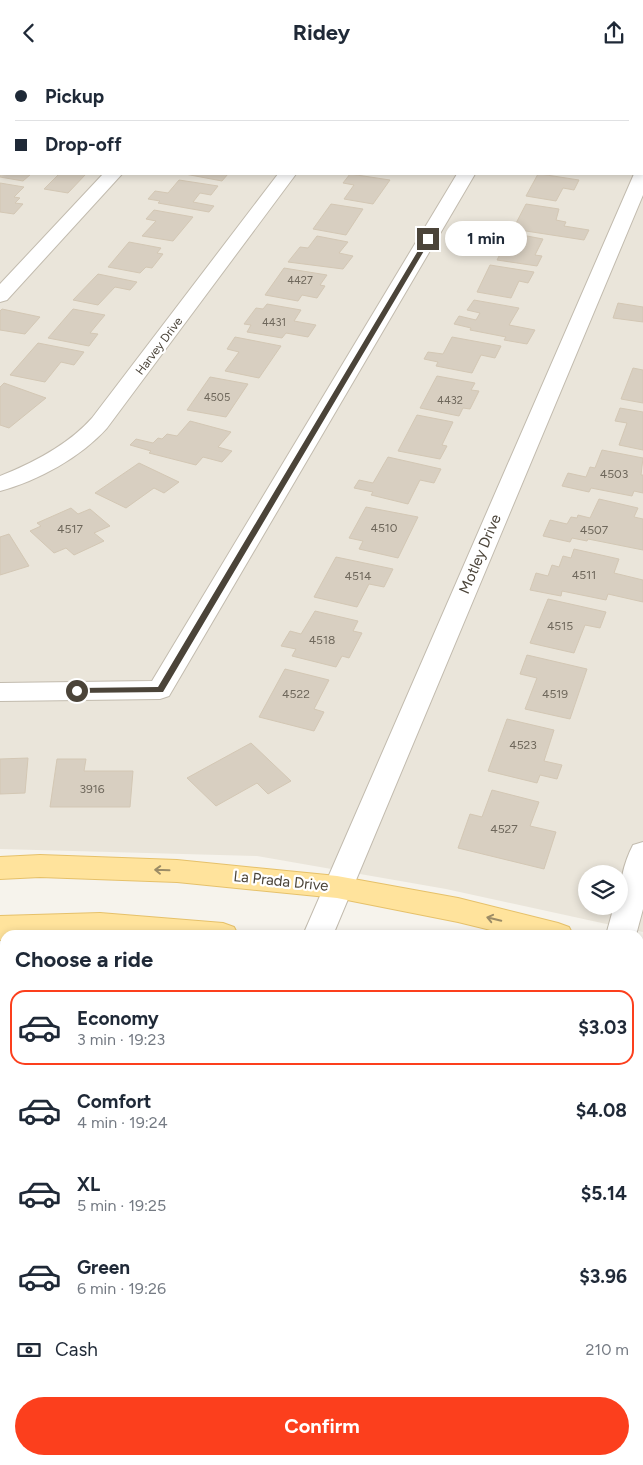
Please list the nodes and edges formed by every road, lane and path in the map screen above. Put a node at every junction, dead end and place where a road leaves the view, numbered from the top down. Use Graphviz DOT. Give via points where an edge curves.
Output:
graph roads {
  1 [pos="112,175"];
  2 [pos="286,175"];
  3 [pos="465,175"];
  4 [pos="643,175"];
  5 [pos="0,296"];
  6 [pos="0,484"];
  7 [pos="0,692"];
  8 [pos="643,853"];
  9 [pos="0,868"];
  10 [pos="337,887"];
  11 [pos="0,928"];
  12 [pos="162,930"];
  13 [pos="320,930"];
  14 [pos="538,930"];
  15 [pos="622,930"];
  1 -- 5 [label="street"];
  2 -- 6 [label="street, Harvey Drive" via="92,431 62,453"];
  3 -- 7 [label="street" via="160,690"];
  4 -- 10 [label="street, Motley Drive"];
  8 -- 15 [label="street"];
  10 -- 9 [label="main road, La Prada Drive, one-way" via="177,871 40,866"];
  10 -- 13 [label="street, Motley Drive"];
  14 -- 10 [label="main road, La Prada Drive, one-way" via="458,910"];
  11 -- 12 [label="main road" via="100,925"];
}
